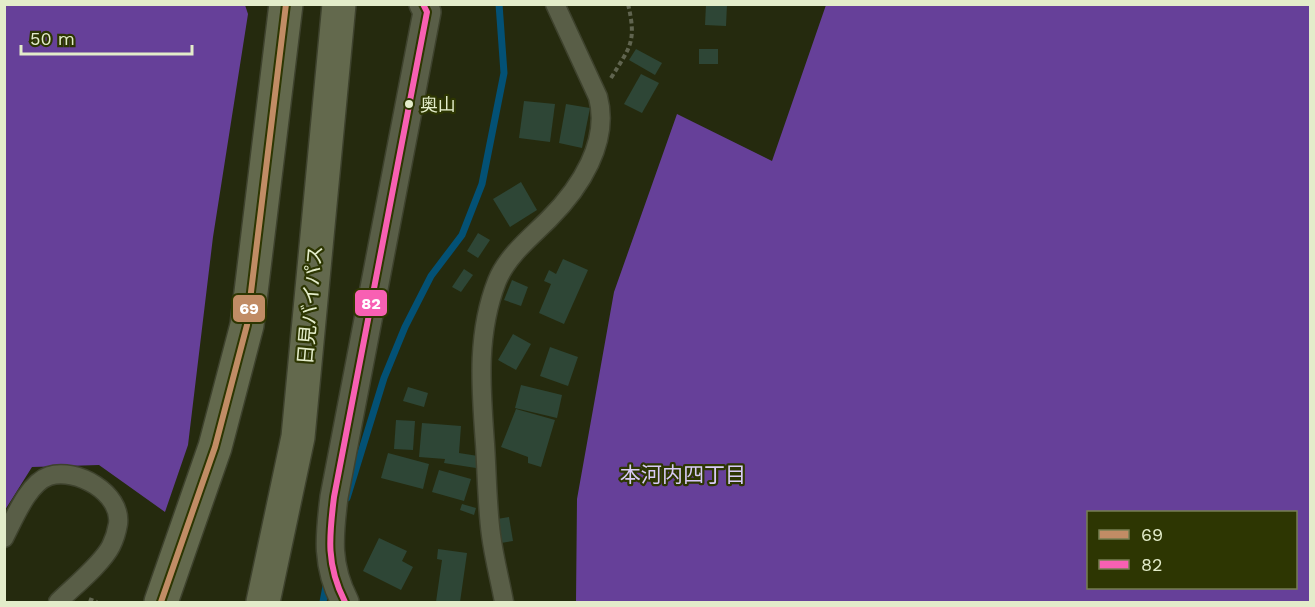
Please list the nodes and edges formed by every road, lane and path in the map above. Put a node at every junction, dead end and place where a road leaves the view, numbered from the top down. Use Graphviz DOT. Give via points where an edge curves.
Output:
graph roads {
  1 [pos="286,4"];
  2 [pos="339,4"];
  3 [pos="423,4"];
  4 [pos="555,4"];
  5 [pos="628,4"];
  6 [pos="598,97"];
  7 [pos="4,538"];
  8 [pos="163,597"];
  9 [pos="58,603"];
  10 [pos="263,603"];
  11 [pos="345,603"];
  12 [pos="504,603"];
  1 -- 8 [label="highway" via="247,325 215,447"];
  2 -- 10 [label="highway, 日見バイパス" via="298,437"];
  3 -- 11 [label="street" via="427,12 334,497 328,546"];
  4 -- 6 [label="street"];
  5 -- 6 [label="path" via="633,21 632,43"];
  6 -- 12 [label="street" via="601,126 585,171 565,201 507,263 497,281 484,331 480,375 491,536"];
  7 -- 9 [label="street" via="23,499 48,476 74,474 105,494 116,509 118,523 110,548"];
}
